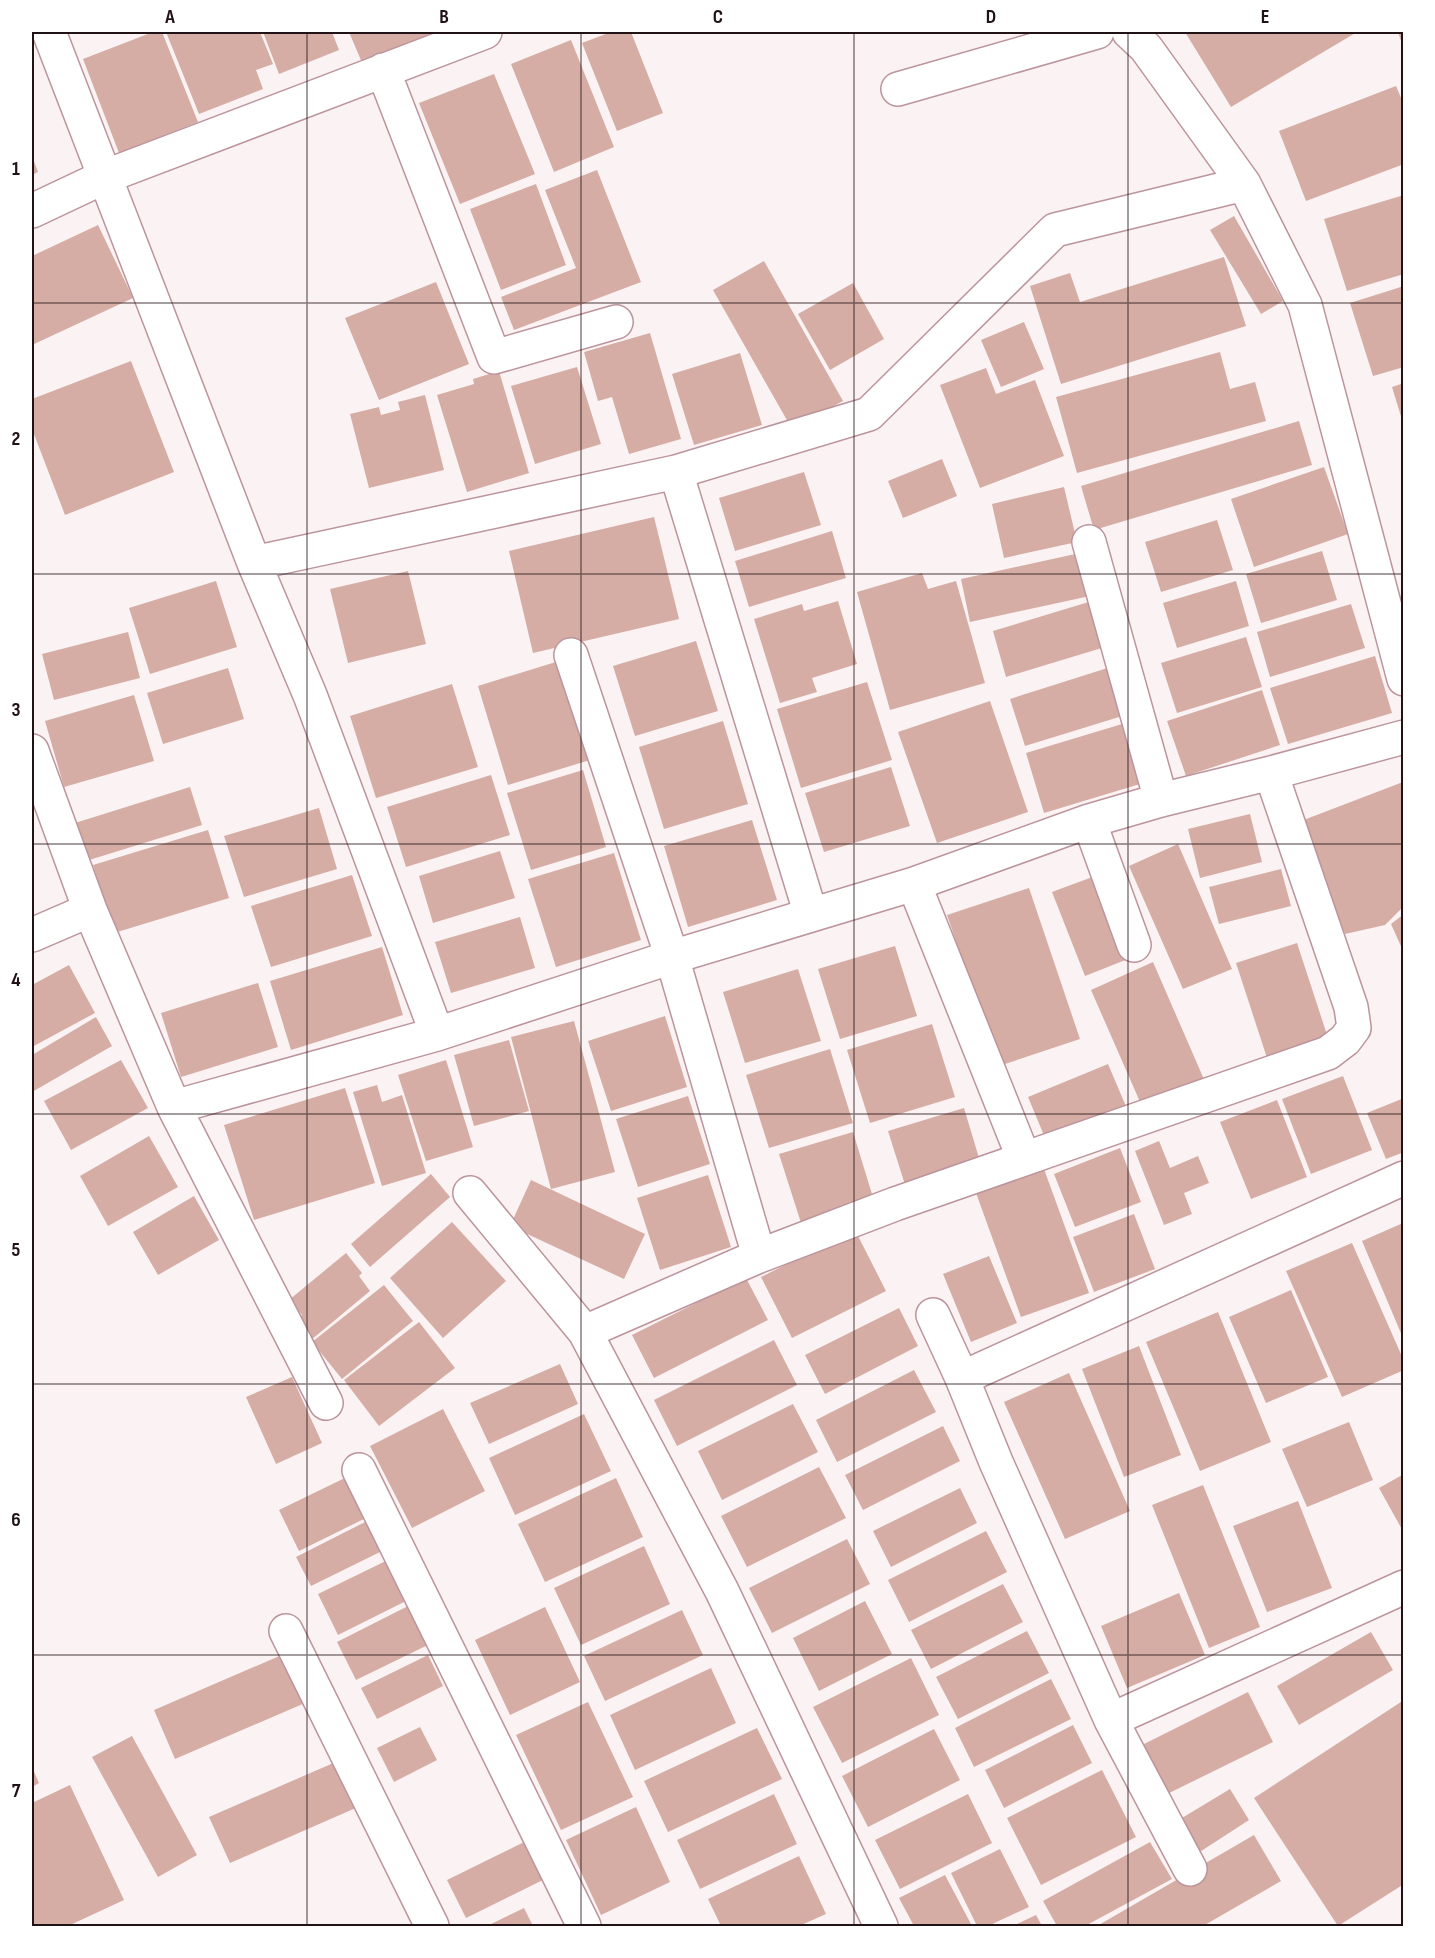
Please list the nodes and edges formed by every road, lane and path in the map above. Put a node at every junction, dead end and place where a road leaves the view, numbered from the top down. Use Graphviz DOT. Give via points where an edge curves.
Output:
graph roads {
  1 [pos="49,32"];
  2 [pos="485,32"];
  3 [pos="1097,32"];
  4 [pos="1147,37"];
  5 [pos="383,70"];
  6 [pos="898,89"];
  7 [pos="104,177"];
  8 [pos="1244,184"];
  9 [pos="32,212"];
  10 [pos="616,322"];
  11 [pos="676,472"];
  12 [pos="1089,542"];
  13 [pos="254,563"];
  14 [pos="571,655"];
  15 [pos="1401,663"];
  16 [pos="1404,737"];
  17 [pos="32,751"];
  18 [pos="1270,773"];
  19 [pos="1161,800"];
  20 [pos="42,805"];
  21 [pos="1089,821"];
  22 [pos="914,884"];
  23 [pos="90,910"];
  24 [pos="811,915"];
  25 [pos="32,935"];
  26 [pos="1134,945"];
  27 [pos="672,957"];
  28 [pos="437,1034"];
  29 [pos="174,1107"];
  30 [pos="1024,1159"];
  31 [pos="1404,1178"];
  32 [pos="470,1193"];
  33 [pos="759,1256"];
  34 [pos="933,1315"];
  35 [pos="585,1332"];
  36 [pos="962,1378"];
  37 [pos="326,1403"];
  38 [pos="359,1470"];
  39 [pos="1404,1587"];
  40 [pos="286,1631"];
  41 [pos="1111,1720"];
  42 [pos="1190,1869"];
  43 [pos="432,1926"];
  44 [pos="584,1926"];
  45 [pos="881,1926"];
  1 -- 7 [label="street"];
  2 -- 5 [label="street"];
  3 -- 6 [label="street"];
  4 -- 8 [label="street"];
  5 -- 7 [label="street"];
  5 -- 10 [label="street" via="494,357"];
  7 -- 9 [label="street"];
  7 -- 13 [label="street"];
  8 -- 11 [label="street" via="1055,230 869,414"];
  8 -- 15 [label="street" via="1305,305"];
  11 -- 13 [label="street"];
  11 -- 24 [label="street"];
  12 -- 19 [label="street"];
  13 -- 28 [label="street" via="310,695"];
  14 -- 27 [label="street"];
  16 -- 18 [label="street"];
  17 -- 20 [label="street"];
  18 -- 19 [label="street"];
  18 -- 30 [label="street" via="1351,1007 1354,1029 1328,1053"];
  19 -- 21 [label="street"];
  20 -- 23 [label="street"];
  21 -- 22 [label="street"];
  21 -- 26 [label="street"];
  22 -- 24 [label="street"];
  22 -- 30 [label="street"];
  23 -- 25 [label="street"];
  23 -- 29 [label="street"];
  24 -- 27 [label="street"];
  27 -- 28 [label="street"];
  27 -- 33 [label="street"];
  28 -- 29 [label="street"];
  29 -- 37 [label="street"];
  30 -- 33 [label="street"];
  31 -- 36 [label="street"];
  32 -- 35 [label="street"];
  33 -- 35 [label="street"];
  34 -- 36 [label="street"];
  35 -- 45 [label="street" via="722,1591"];
  36 -- 41 [label="street"];
  38 -- 44 [label="street"];
  39 -- 41 [label="street"];
  40 -- 43 [label="street"];
  41 -- 42 [label="street"];
}
